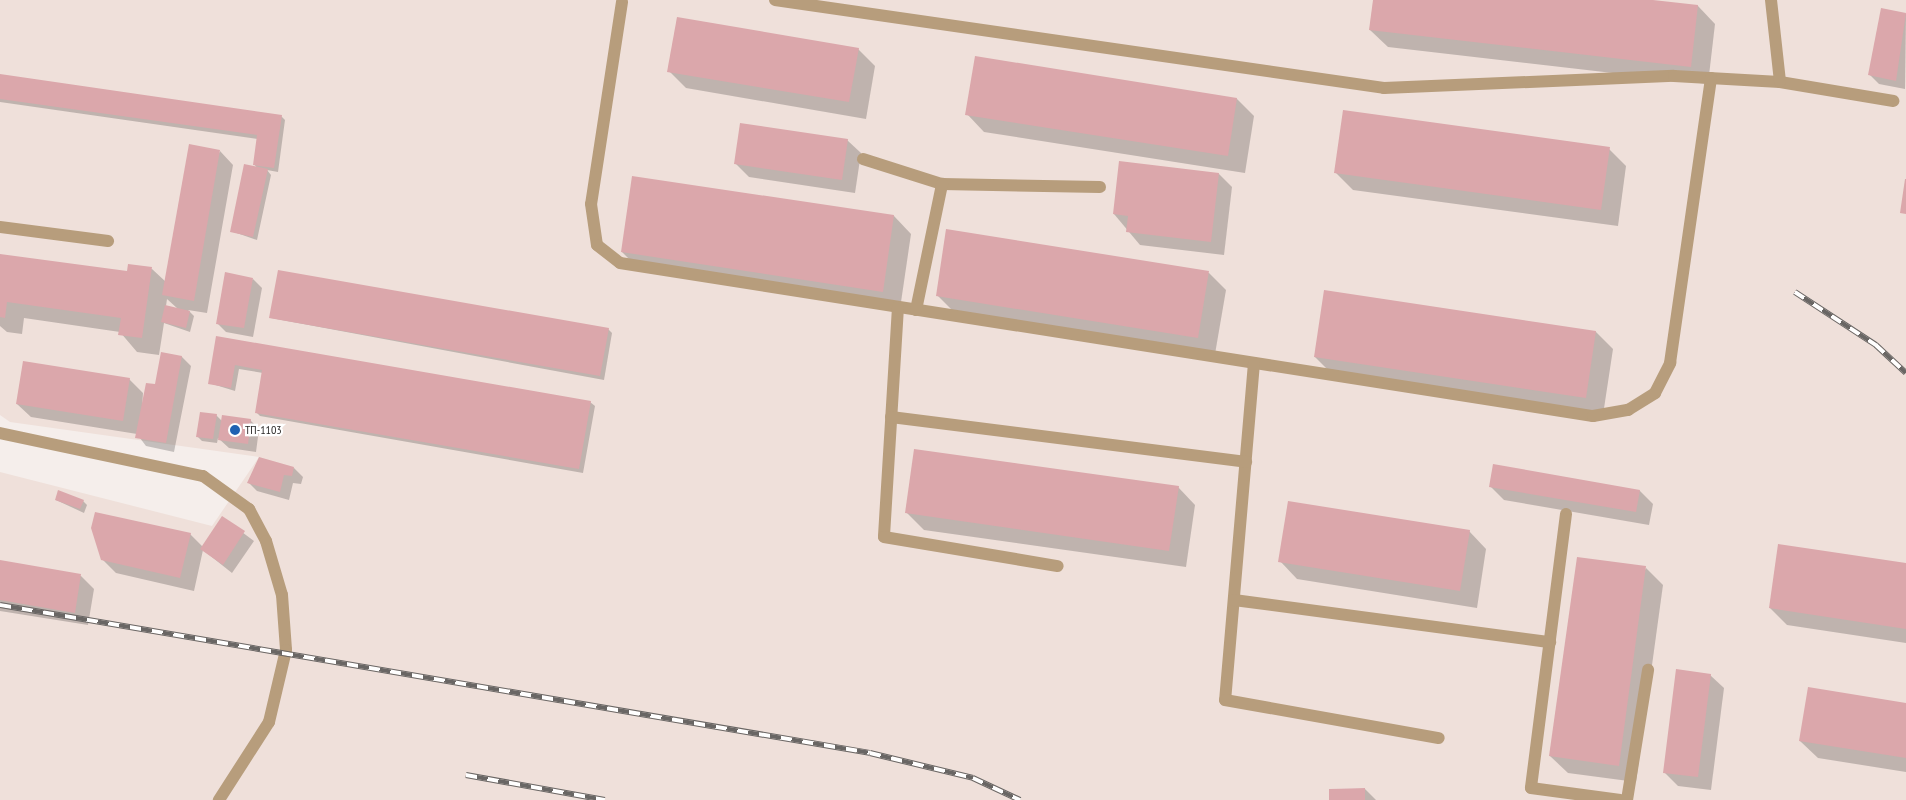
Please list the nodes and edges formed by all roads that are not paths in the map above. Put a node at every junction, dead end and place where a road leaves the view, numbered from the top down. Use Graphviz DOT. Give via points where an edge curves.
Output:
graph roads {
  1 [pos="621,0"];
  2 [pos="775,0"];
  3 [pos="1770,0"];
  4 [pos="1711,78"];
  5 [pos="1780,82"];
  6 [pos="1893,101"];
  7 [pos="863,159"];
  8 [pos="942,184"];
  9 [pos="1100,187"];
  10 [pos="0,227"];
  11 [pos="108,241"];
  12 [pos="898,307"];
  13 [pos="916,310"];
  14 [pos="1254,363"];
  15 [pos="892,417"];
  16 [pos="0,434"];
  17 [pos="1246,462"];
  18 [pos="1566,514"];
  19 [pos="1058,566"];
  20 [pos="1234,600"];
  21 [pos="1550,642"];
  22 [pos="1648,670"];
  23 [pos="1439,738"];
  24 [pos="219,800"];
  25 [pos="1620,800"];
  26 [pos="1627,800"];
  1 -- 12 [label="lane" via="591,204 597,245 620,263"];
  2 -- 4 [label="lane" via="1384,88"];
  3 -- 5 [label="lane"];
  4 -- 5 [label="lane"];
  4 -- 14 [label="lane" via="1670,363 1655,393 1628,410 1593,416"];
  5 -- 6 [label="lane"];
  7 -- 8 [label="lane"];
  8 -- 9 [label="lane"];
  8 -- 13 [label="lane"];
  10 -- 11 [label="lane"];
  12 -- 13 [label="lane"];
  12 -- 15 [label="lane"];
  13 -- 14 [label="lane"];
  14 -- 17 [label="lane"];
  15 -- 17 [label="lane"];
  15 -- 19 [label="lane" via="884,536"];
  16 -- 24 [label="lane" via="203,476 249,509 266,541 282,595 286,650 269,722"];
  17 -- 20 [label="lane"];
  18 -- 21 [label="lane"];
  20 -- 21 [label="lane"];
  20 -- 23 [label="lane" via="1225,700"];
  21 -- 25 [label="lane" via="1531,788"];
  22 -- 26 [label="lane"];
}
